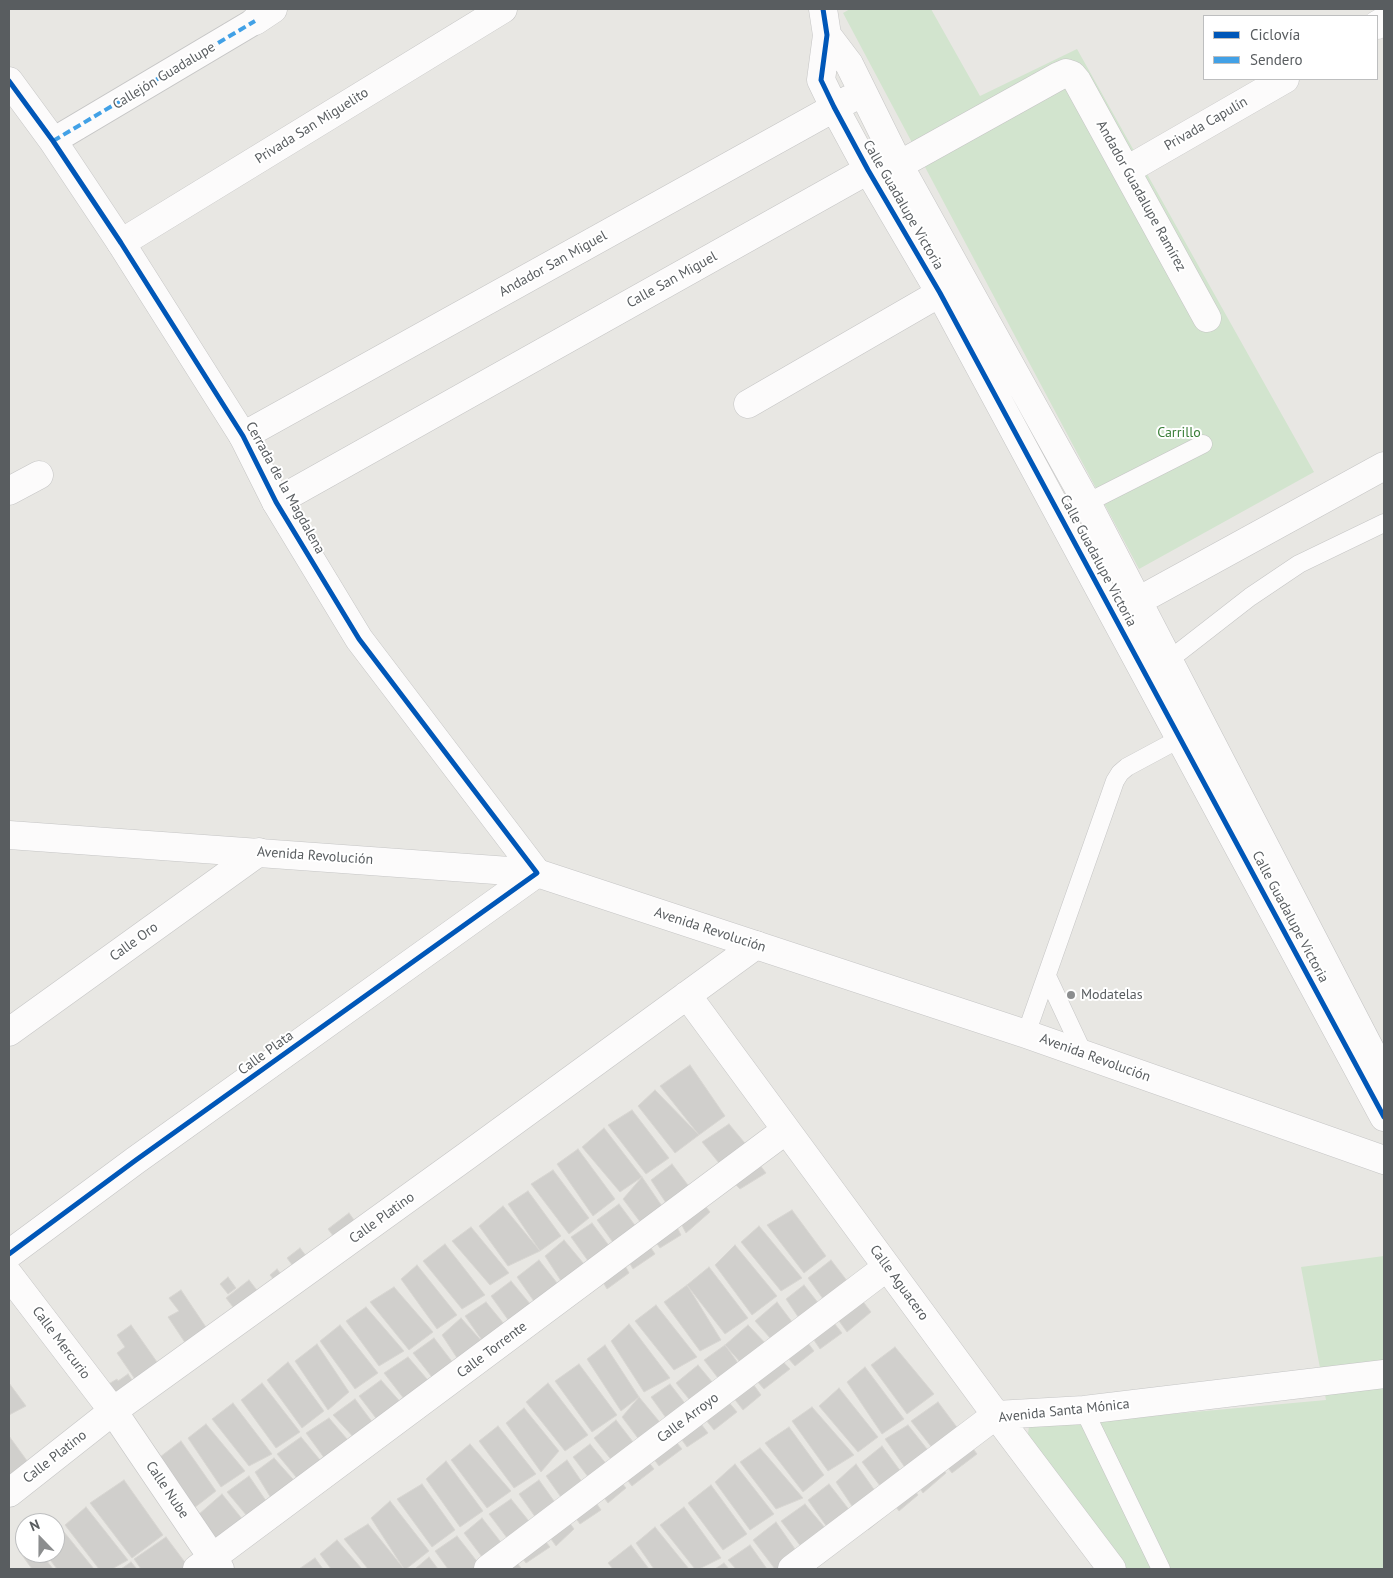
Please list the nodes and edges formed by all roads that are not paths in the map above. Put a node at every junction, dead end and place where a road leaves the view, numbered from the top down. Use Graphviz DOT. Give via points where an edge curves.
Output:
graph roads {
  1 [pos="502,9"];
  2 [pos="264,15"];
  3 [pos="825,22"];
  4 [pos="1072,76"];
  5 [pos="1282,80"];
  6 [pos="9,81"];
  7 [pos="864,92"];
  8 [pos="834,107"];
  9 [pos="53,141"];
  10 [pos="899,165"];
  11 [pos="868,170"];
  12 [pos="1127,170"];
  13 [pos="120,243"];
  14 [pos="940,293"];
  15 [pos="1207,318"];
  16 [pos="748,404"];
  17 [pos="243,436"];
  18 [pos="1203,444"];
  19 [pos="1384,466"];
  20 [pos="39,474"];
  21 [pos="9,491"];
  22 [pos="276,502"];
  23 [pos="1087,503"];
  24 [pos="1061,516"];
  25 [pos="1384,523"];
  26 [pos="1138,601"];
  27 [pos="1169,660"];
  28 [pos="1181,738"];
  29 [pos="9,835"];
  30 [pos="259,852"];
  31 [pos="537,873"];
  32 [pos="756,944"];
  33 [pos="1046,976"];
  34 [pos="687,995"];
  35 [pos="9,1032"];
  36 [pos="1026,1034"];
  37 [pos="1084,1055"];
  38 [pos="1384,1076"];
  39 [pos="1384,1118"];
  40 [pos="786,1130"];
  41 [pos="1384,1160"];
  42 [pos="9,1254"];
  43 [pos="887,1267"];
  44 [pos="9,1274"];
  45 [pos="1384,1374"];
  46 [pos="1084,1410"];
  47 [pos="113,1411"];
  48 [pos="996,1415"];
  49 [pos="9,1493"];
  50 [pos="210,1566"];
  51 [pos="488,1569"];
  52 [pos="792,1569"];
  53 [pos="1112,1569"];
  54 [pos="1161,1569"];
  1 -- 13 [label="street, Privada San Miguelito"];
  2 -- 9 [label="street, Callejón Guadalupe"];
  3 -- 7 [label="street, Calle Guadalupe Victoria"];
  3 -- 8 [label="street, Calle Guadalupe Victoria" via="821,80"];
  4 -- 10 [label="street, Calle San Miguel" via="1059,76"];
  4 -- 12 [label="street, Andador Guadalupe Ramírez"];
  5 -- 12 [label="street, Privada Capulín"];
  6 -- 9 [label="street, Cerrada de la Magdalena"];
  7 -- 8 [label="street, Andador San Miguel"];
  7 -- 10 [label="street, Calle Guadalupe Victoria"];
  8 -- 11 [label="street, Calle Guadalupe Victoria"];
  8 -- 17 [label="street, Andador San Miguel"];
  9 -- 13 [label="street, Cerrada de la Magdalena"];
  10 -- 11 [label="street, Calle San Miguel"];
  10 -- 23 [label="street, Calle Guadalupe Victoria"];
  11 -- 14 [label="street, Calle Guadalupe Victoria"];
  11 -- 22 [label="street, Calle San Miguel"];
  12 -- 15 [label="street, Andador Guadalupe Ramírez"];
  13 -- 17 [label="street, Cerrada de la Magdalena"];
  14 -- 16 [label="street"];
  14 -- 24 [label="street, Calle Guadalupe Victoria"];
  17 -- 22 [label="street, Cerrada de la Magdalena"];
  18 -- 23 [label="lane"];
  19 -- 26 [label="street"];
  20 -- 21 [label="street"];
  22 -- 31 [label="street, Cerrada de la Magdalena" via="359,639"];
  23 -- 24 [label="lane"];
  23 -- 26 [label="street, Calle Guadalupe Victoria"];
  24 -- 28 [label="street, Calle Guadalupe Victoria"];
  25 -- 27 [label="lane" via="1299,564 1250,597"];
  26 -- 27 [label="street, Calle Guadalupe Victoria"];
  27 -- 38 [label="street, Calle Guadalupe Victoria"];
  28 -- 33 [label="lane" via="1126,767 1115,781"];
  28 -- 39 [label="street, Calle Guadalupe Victoria"];
  29 -- 30 [label="street, Avenida Revolución"];
  30 -- 31 [label="street, Avenida Revolución"];
  30 -- 35 [label="street, Calle Oro"];
  31 -- 32 [label="street, Avenida Revolución"];
  31 -- 42 [label="street, Calle Plata"];
  32 -- 34 [label="street, Calle Platino"];
  32 -- 36 [label="street, Avenida Revolución"];
  33 -- 36 [label="lane"];
  33 -- 37 [label="lane"];
  34 -- 40 [label="street, Calle Aguacero"];
  34 -- 47 [label="street, Calle Platino"];
  36 -- 37 [label="street, Avenida Revolución"];
  37 -- 41 [label="street, Avenida Revolución"];
  40 -- 43 [label="street, Calle Aguacero"];
  40 -- 50 [label="street, Calle Torrente"];
  43 -- 48 [label="street, Calle Aguacero"];
  43 -- 51 [label="street, Calle Arroyo"];
  44 -- 47 [label="street, Calle Mercurio"];
  45 -- 46 [label="street, Avenida Santa Mónica"];
  46 -- 48 [label="street, Avenida Santa Mónica"];
  46 -- 54 [label="lane"];
  47 -- 49 [label="street, Calle Platino"];
  47 -- 50 [label="street, Calle Nube"];
  48 -- 52 [label="street, Avenida Santa Mónica"];
  48 -- 53 [label="street, Calle Aguacero"];
}
